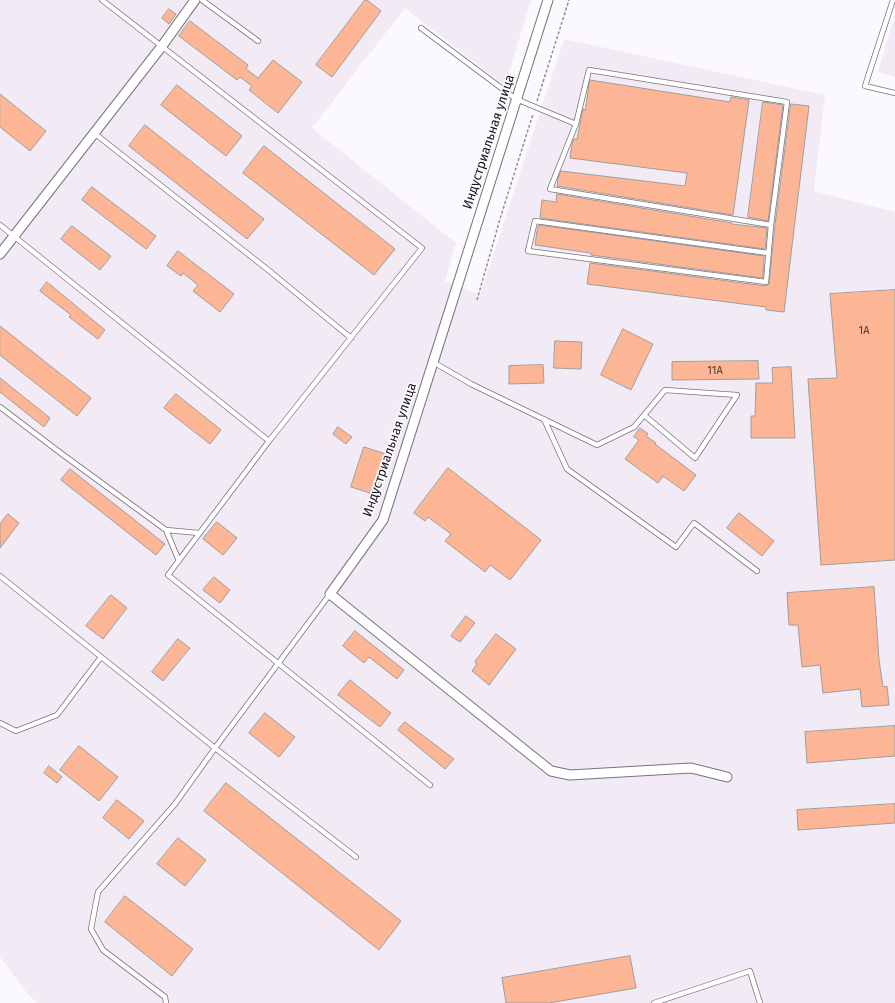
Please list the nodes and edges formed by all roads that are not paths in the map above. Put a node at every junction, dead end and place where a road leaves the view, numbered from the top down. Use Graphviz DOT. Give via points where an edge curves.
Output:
graph roads {
  1 [pos="102,0"];
  2 [pos="195,0"];
  3 [pos="202,0"];
  4 [pos="548,0"];
  5 [pos="893,0"];
  6 [pos="421,28"];
  7 [pos="258,41"];
  8 [pos="162,46"];
  9 [pos="895,93"];
  10 [pos="516,100"];
  11 [pos="576,124"];
  12 [pos="94,133"];
  13 [pos="0,225"];
  14 [pos="771,225"];
  15 [pos="14,236"];
  16 [pos="768,253"];
  17 [pos="0,254"];
  18 [pos="351,338"];
  19 [pos="433,362"];
  20 [pos="0,407"];
  21 [pos="644,415"];
  22 [pos="544,419"];
  23 [pos="269,441"];
  24 [pos="166,530"];
  25 [pos="199,533"];
  26 [pos="179,561"];
  27 [pos="757,571"];
  28 [pos="0,576"];
  29 [pos="330,594"];
  30 [pos="101,657"];
  31 [pos="279,663"];
  32 [pos="0,723"];
  33 [pos="215,748"];
  34 [pos="728,777"];
  35 [pos="430,785"];
  36 [pos="356,857"];
  37 [pos="166,1003"];
  38 [pos="654,1003"];
  39 [pos="760,1003"];
  1 -- 8 [label="lane"];
  2 -- 8 [label="street"];
  3 -- 7 [label="lane"];
  4 -- 10 [label="street, Индустриальная улица"];
  5 -- 9 [label="lane" via="865,86"];
  6 -- 10 [label="lane"];
  8 -- 12 [label="street"];
  8 -- 18 [label="lane" via="422,248"];
  10 -- 11 [label="lane"];
  10 -- 19 [label="street, Индустриальная улица"];
  11 -- 14 [label="lane" via="550,189"];
  11 -- 14 [label="lane" via="590,70 787,102"];
  12 -- 15 [label="street"];
  12 -- 18 [label="lane"];
  13 -- 15 [label="lane"];
  14 -- 16 [label="lane"];
  15 -- 17 [label="street"];
  15 -- 23 [label="lane"];
  16 -- 16 [label="lane" via="766,282 528,251 535,221"];
  18 -- 23 [label="lane"];
  19 -- 22 [label="lane" via="471,384"];
  19 -- 29 [label="street, Индустриальная улица" via="383,520"];
  20 -- 24 [label="lane"];
  21 -- 21 [label="lane" via="665,390 737,395 694,458"];
  21 -- 22 [label="lane" via="634,427 597,444"];
  22 -- 27 [label="lane" via="567,469 676,547 694,523"];
  23 -- 25 [label="lane"];
  24 -- 25 [label="lane"];
  24 -- 26 [label="lane"];
  25 -- 26 [label="lane"];
  26 -- 31 [label="lane" via="168,575"];
  28 -- 30 [label="lane"];
  29 -- 31 [label="lane"];
  29 -- 34 [label="street" via="551,771 570,775 691,768"];
  30 -- 32 [label="lane" via="57,715 16,731"];
  30 -- 33 [label="lane"];
  31 -- 33 [label="lane"];
  31 -- 35 [label="lane"];
  33 -- 36 [label="lane"];
  33 -- 37 [label="lane" via="175,804 98,892 91,929 103,950 164,998"];
  38 -- 39 [label="lane" via="750,971"];
}
